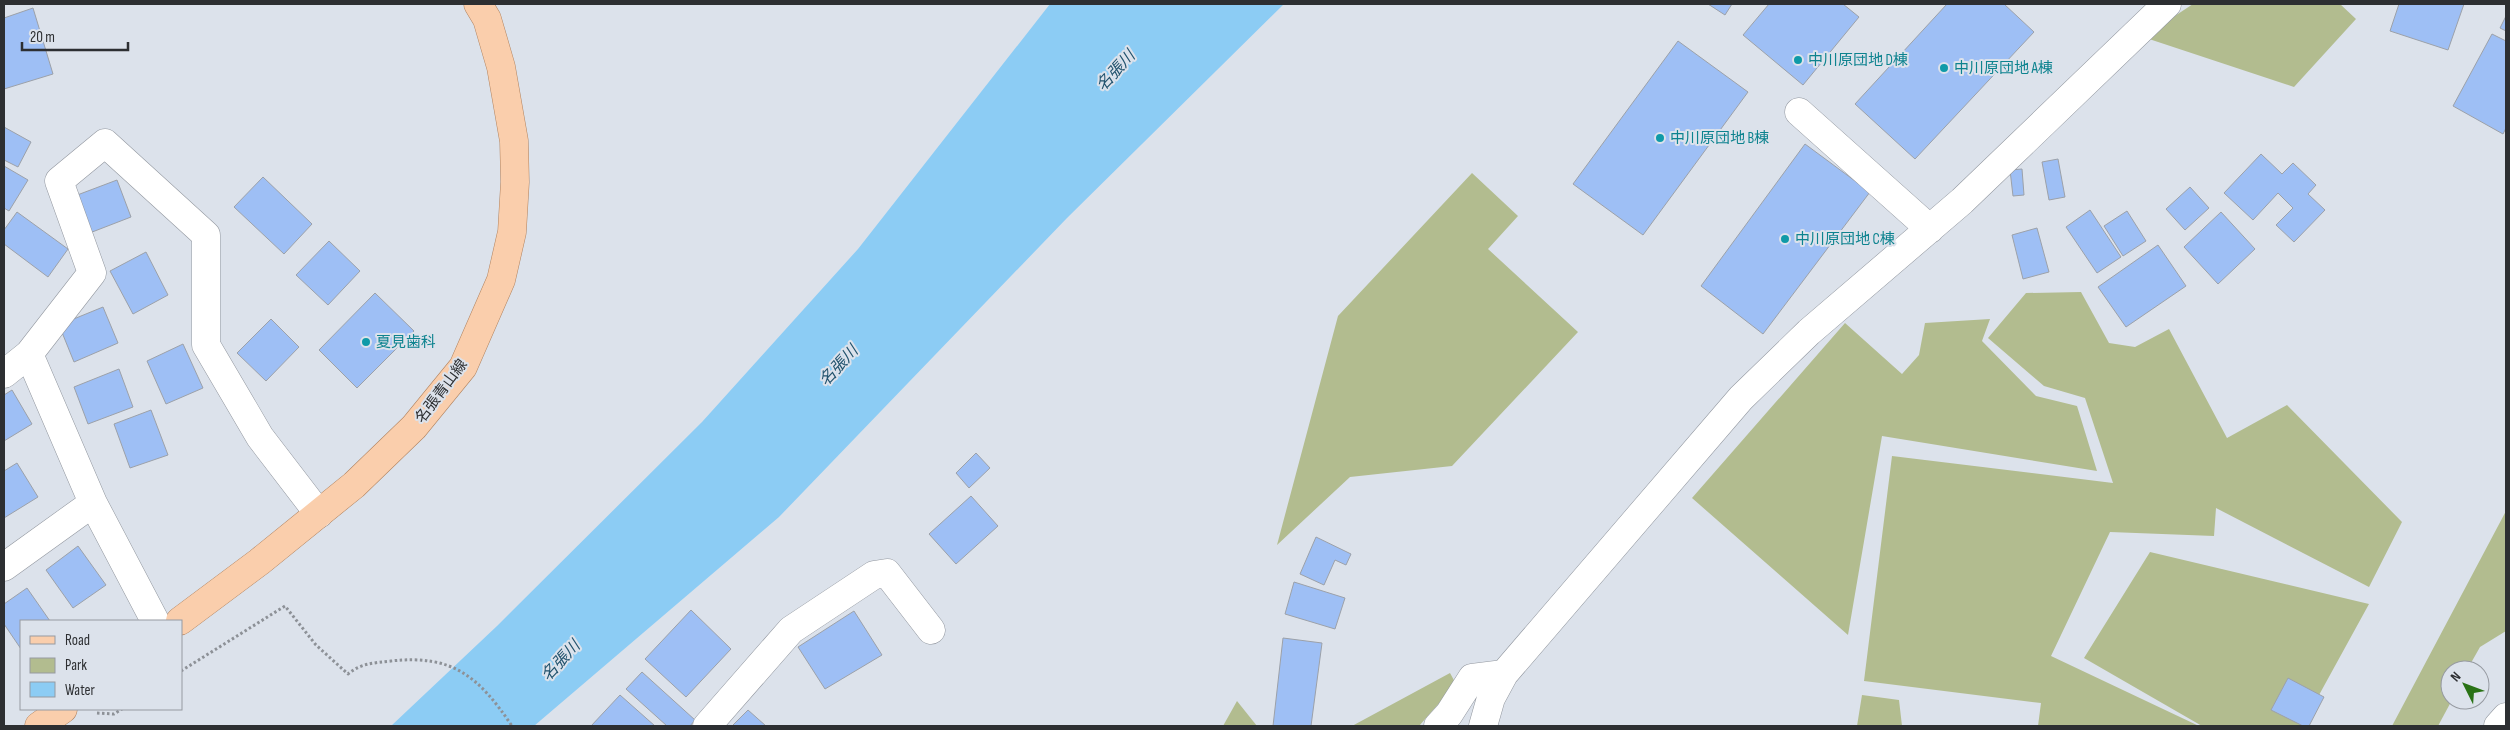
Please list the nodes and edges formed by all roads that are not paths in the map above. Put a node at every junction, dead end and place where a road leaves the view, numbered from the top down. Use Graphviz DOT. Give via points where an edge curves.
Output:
graph roads {
  1 [pos="478,4"];
  2 [pos="2168,4"];
  3 [pos="1799,112"];
  4 [pos="1930,229"];
  5 [pos="29,354"];
  6 [pos="4,374"];
  7 [pos="92,503"];
  8 [pos="319,514"];
  9 [pos="4,567"];
  10 [pos="154,620"];
  11 [pos="181,620"];
  12 [pos="931,630"];
  13 [pos="1504,674"];
  14 [pos="62,710"];
  15 [pos="2506,717"];
  16 [pos="39,726"];
  17 [pos="707,726"];
  18 [pos="1438,726"];
  19 [pos="1483,726"];
  20 [pos="2498,726"];
  1 -- 8 [label="main road, 名張青山線" via="487,19 501,68 514,141 512,232 501,280 463,367 414,427 354,486"];
  2 -- 4 [label="street"];
  3 -- 4 [label="street"];
  4 -- 13 [label="street" via="1809,332 1741,398"];
  5 -- 6 [label="street"];
  5 -- 7 [label="street"];
  5 -- 8 [label="street" via="92,273 59,181 105,143 206,235 206,345 260,437"];
  7 -- 9 [label="street"];
  7 -- 10 [label="street"];
  8 -- 11 [label="main road, 名張青山線"];
  12 -- 17 [label="street" via="887,573 874,575 790,630"];
  13 -- 18 [label="street" via="1472,678"];
  13 -- 19 [label="street" via="1491,698"];
  14 -- 16 [label="main road"];
  15 -- 20 [label="street"];
}
